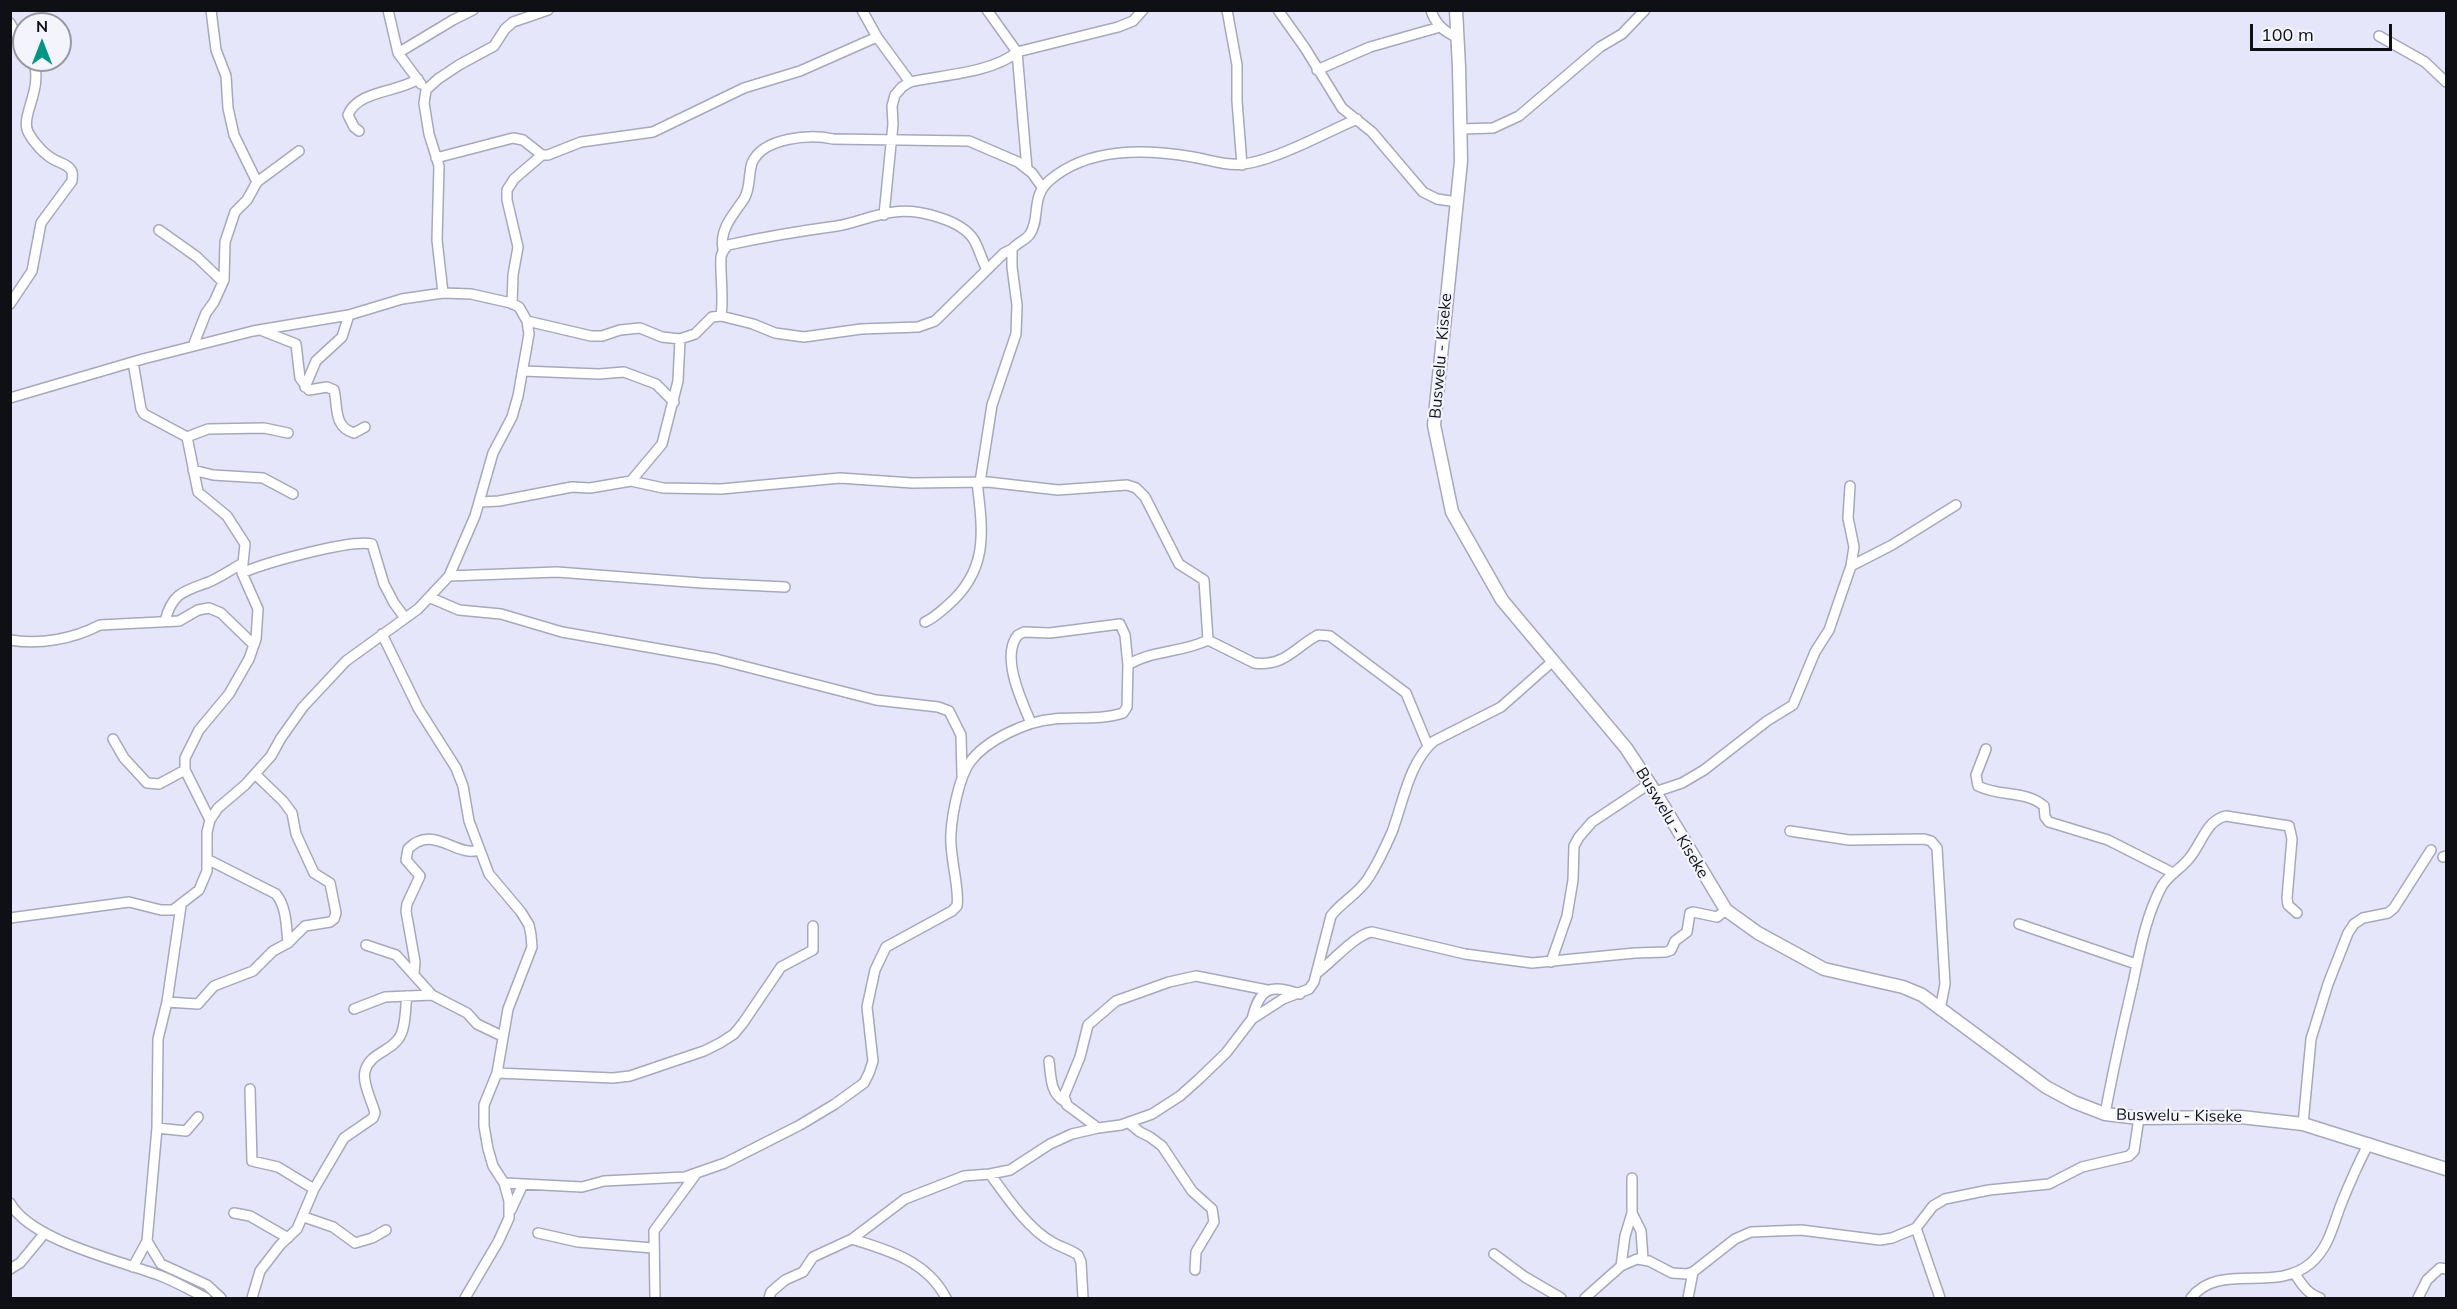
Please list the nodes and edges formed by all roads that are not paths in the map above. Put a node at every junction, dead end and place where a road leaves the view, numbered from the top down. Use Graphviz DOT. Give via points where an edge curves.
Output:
graph roads {
  1 [pos="211,10"];
  2 [pos="388,10"];
  3 [pos="473,10"];
  4 [pos="549,10"];
  5 [pos="862,10"];
  6 [pos="987,10"];
  7 [pos="1143,10"];
  8 [pos="1227,10"];
  9 [pos="1278,10"];
  10 [pos="1431,10"];
  11 [pos="1456,10"];
  12 [pos="1645,10"];
  13 [pos="1440,27"];
  14 [pos="2379,36"];
  15 [pos="1457,37"];
  16 [pos="877,38"];
  17 [pos="1017,52"];
  18 [pos="398,53"];
  19 [pos="1317,70"];
  20 [pos="35,72"];
  21 [pos="418,79"];
  22 [pos="910,82"];
  23 [pos="2446,82"];
  24 [pos="426,90"];
  25 [pos="1357,118"];
  26 [pos="1461,129"];
  27 [pos="359,131"];
  28 [pos="891,141"];
  29 [pos="299,150"];
  30 [pos="542,155"];
  31 [pos="436,158"];
  32 [pos="1242,165"];
  33 [pos="1027,169"];
  34 [pos="257,182"];
  35 [pos="1042,187"];
  36 [pos="1457,202"];
  37 [pos="884,215"];
  38 [pos="159,230"];
  39 [pos="723,249"];
  40 [pos="1012,249"];
  41 [pos="987,270"];
  42 [pos="224,282"];
  43 [pos="443,293"];
  44 [pos="10,304"];
  45 [pos="512,304"];
  46 [pos="349,315"];
  47 [pos="721,316"];
  48 [pos="527,321"];
  49 [pos="260,330"];
  50 [pos="680,339"];
  51 [pos="194,346"];
  52 [pos="133,362"];
  53 [pos="523,371"];
  54 [pos="305,387"];
  55 [pos="10,398"];
  56 [pos="674,402"];
  57 [pos="365,427"];
  58 [pos="288,433"];
  59 [pos="187,437"];
  60 [pos="194,470"];
  61 [pos="631,481"];
  62 [pos="978,482"];
  63 [pos="1850,486"];
  64 [pos="293,494"];
  65 [pos="480,502"];
  66 [pos="1956,505"];
  67 [pos="243,562"];
  68 [pos="1851,566"];
  69 [pos="242,573"];
  70 [pos="449,576"];
  71 [pos="785,587"];
  72 [pos="431,598"];
  73 [pos="405,618"];
  74 [pos="165,621"];
  75 [pos="925,622"];
  76 [pos="382,634"];
  77 [pos="10,640"];
  78 [pos="1208,640"];
  79 [pos="254,645"];
  80 [pos="1553,661"];
  81 [pos="1128,665"];
  82 [pos="1031,723"];
  83 [pos="113,739"];
  84 [pos="1428,746"];
  85 [pos="1986,749"];
  86 [pos="185,770"];
  87 [pos="255,774"];
  88 [pos="962,778"];
  89 [pos="1652,788"];
  90 [pos="210,820"];
  91 [pos="1790,831"];
  92 [pos="480,850"];
  93 [pos="2431,850"];
  94 [pos="207,859"];
  95 [pos="2173,873"];
  96 [pos="182,906"];
  97 [pos="1726,910"];
  98 [pos="2297,913"];
  99 [pos="10,918"];
  100 [pos="2019,924"];
  101 [pos="813,926"];
  102 [pos="288,943"];
  103 [pos="366,945"];
  104 [pos="1551,962"];
  105 [pos="2136,964"];
  106 [pos="1318,972"];
  107 [pos="414,974"];
  108 [pos="1267,990"];
  109 [pos="1300,994"];
  110 [pos="432,995"];
  111 [pos="407,996"];
  112 [pos="167,1002"];
  113 [pos="354,1009"];
  114 [pos="1940,1010"];
  115 [pos="1252,1019"];
  116 [pos="502,1036"];
  117 [pos="1049,1061"];
  118 [pos="497,1074"];
  119 [pos="250,1089"];
  120 [pos="1064,1101"];
  121 [pos="2105,1114"];
  122 [pos="198,1117"];
  123 [pos="2139,1118"];
  124 [pos="1129,1123"];
  125 [pos="2303,1124"];
  126 [pos="157,1128"];
  127 [pos="1098,1128"];
  128 [pos="2369,1143"];
  129 [pos="2446,1169"];
  130 [pos="697,1173"];
  131 [pos="990,1174"];
  132 [pos="671,1178"];
  133 [pos="1632,1178"];
  134 [pos="504,1183"];
  135 [pos="523,1184"];
  136 [pos="314,1189"];
  137 [pos="681,1195"];
  138 [pos="10,1203"];
  139 [pos="510,1212"];
  140 [pos="234,1213"];
  141 [pos="1632,1213"];
  142 [pos="304,1217"];
  143 [pos="1916,1228"];
  144 [pos="386,1230"];
  145 [pos="866,1230"];
  146 [pos="538,1233"];
  147 [pos="44,1234"];
  148 [pos="288,1238"];
  149 [pos="852,1239"];
  150 [pos="147,1241"];
  151 [pos="870,1244"];
  152 [pos="653,1248"];
  153 [pos="1494,1254"];
  154 [pos="1643,1259"];
  155 [pos="1621,1266"];
  156 [pos="133,1267"];
  157 [pos="10,1269"];
  158 [pos="2446,1269"];
  159 [pos="1195,1270"];
  160 [pos="1693,1272"];
  161 [pos="2295,1274"];
  162 [pos="2304,1288"];
  163 [pos="206,1299"];
  164 [pos="221,1299"];
  165 [pos="252,1299"];
  166 [pos="465,1299"];
  167 [pos="655,1299"];
  168 [pos="769,1299"];
  169 [pos="946,1299"];
  170 [pos="1083,1299"];
  171 [pos="1562,1299"];
  172 [pos="1585,1299"];
  173 [pos="1688,1299"];
  174 [pos="1940,1299"];
  175 [pos="2191,1299"];
  176 [pos="2304,1299"];
  177 [pos="2320,1299"];
  178 [pos="2418,1299"];
  1 -- 34 [label="street" via="234,135"];
  2 -- 18 [label="street"];
  3 -- 18 [label="street"];
  4 -- 24 [label="street" via="513,22 494,46 459,64"];
  5 -- 16 [label="street"];
  6 -- 17 [label="street"];
  7 -- 17 [label="street" via="1133,21 1118,27"];
  8 -- 32 [label="street" via="1237,65"];
  9 -- 19 [label="street"];
  10 -- 13 [label="street"];
  11 -- 15 [label="main road, Buswelu - Kiseke"];
  12 -- 26 [label="street" via="1519,116 1494,128"];
  13 -- 15 [label="street"];
  13 -- 19 [label="street" via="1370,47"];
  14 -- 23 [label="street" via="2426,62"];
  15 -- 26 [label="main road, Buswelu - Kiseke"];
  16 -- 22 [label="street"];
  16 -- 30 [label="street" via="800,71 744,88 653,132 581,142"];
  17 -- 22 [label="street" via="984,67"];
  17 -- 33 [label="street"];
  18 -- 21 [label="street"];
  19 -- 25 [label="street" via="1342,108"];
  20 -- 44 [label="street" via="36,89 26,117 27,132 43,152 72,171 72,181 41,223 32,271"];
  21 -- 24 [label="street"];
  21 -- 27 [label="street" via="355,103 348,115"];
  22 -- 28 [label="street" via="895,95"];
  24 -- 31 [label="street" via="426,117"];
  25 -- 32 [label="street"];
  25 -- 36 [label="street" via="1423,192 1437,200"];
  26 -- 36 [label="main road, Buswelu - Kiseke"];
  28 -- 33 [label="street" via="969,141 1002,153"];
  28 -- 37 [label="street"];
  28 -- 39 [label="street" via="819,136 771,145 753,162 749,189 725,230"];
  29 -- 34 [label="street"];
  30 -- 31 [label="street" via="518,137"];
  30 -- 45 [label="street" via="507,190 518,247"];
  31 -- 43 [label="street" via="440,166 437,240"];
  32 -- 35 [label="street" via="1162,153 1117,152 1078,162"];
  33 -- 35 [label="street"];
  34 -- 42 [label="street" via="228,228"];
  35 -- 40 [label="street" via="1030,234"];
  36 -- 80 [label="main road, Buswelu - Kiseke" via="1434,425 1444,478 1452,512 1502,600"];
  37 -- 39 [label="street" via="788,232"];
  37 -- 41 [label="street" via="924,212 945,220 973,238"];
  38 -- 42 [label="street"];
  39 -- 47 [label="street"];
  40 -- 41 [label="street"];
  40 -- 62 [label="street" via="1016,334 992,405"];
  41 -- 47 [label="street" via="935,321 918,327 804,337 775,333"];
  42 -- 51 [label="street" via="206,312"];
  43 -- 45 [label="street" via="471,294"];
  43 -- 46 [label="street" via="402,299"];
  45 -- 48 [label="street" via="519,307"];
  46 -- 49 [label="street"];
  46 -- 54 [label="street" via="342,337 316,361"];
  47 -- 50 [label="street" via="712,317 695,334"];
  48 -- 50 [label="street" via="591,336 640,328"];
  48 -- 53 [label="street" via="529,334"];
  49 -- 51 [label="street"];
  49 -- 54 [label="street" via="296,344 300,378"];
  50 -- 56 [label="street"];
  51 -- 52 [label="street"];
  52 -- 55 [label="street"];
  52 -- 59 [label="street" via="144,414"];
  53 -- 56 [label="street" via="624,372 656,384"];
  53 -- 65 [label="street" via="512,417 494,453"];
  54 -- 57 [label="street" via="331,387 338,420 354,433"];
  56 -- 61 [label="street" via="662,444"];
  58 -- 59 [label="street" via="264,428 208,429"];
  59 -- 60 [label="street"];
  60 -- 64 [label="street" via="213,476 263,478"];
  60 -- 67 [label="street" via="198,492 227,516 245,544"];
  61 -- 62 [label="street" via="663,488 721,489 840,478"];
  61 -- 65 [label="street"];
  62 -- 75 [label="street" via="982,546 972,578 959,596"];
  62 -- 78 [label="street" via="1058,490 1127,485 1136,488 1145,497 1179,564 1204,580"];
  63 -- 68 [label="street" via="1848,518 1854,547"];
  65 -- 70 [label="street"];
  66 -- 68 [label="street"];
  67 -- 69 [label="street"];
  67 -- 74 [label="street" via="219,577 184,590"];
  68 -- 89 [label="street" via="1829,630 1815,652 1793,705 1682,783"];
  69 -- 73 [label="street" via="321,551 372,544 384,584"];
  69 -- 79 [label="street" via="258,609"];
  70 -- 71 [label="street" via="557,573"];
  70 -- 72 [label="street"];
  72 -- 73 [label="street"];
  72 -- 88 [label="street" via="459,610 510,616 573,635 716,659 876,700 938,707 949,711 961,735"];
  73 -- 76 [label="street"];
  74 -- 77 [label="street" via="100,625 42,643"];
  74 -- 79 [label="street" via="179,621 209,608 221,613"];
  76 -- 87 [label="street" via="346,661 303,707"];
  76 -- 92 [label="street" via="418,708 456,768"];
  78 -- 81 [label="street"];
  78 -- 84 [label="street" via="1260,664 1289,656 1318,635 1330,636 1406,693"];
  79 -- 86 [label="street" via="229,694 189,747"];
  80 -- 84 [label="street" via="1501,707"];
  80 -- 89 [label="main road, Buswelu - Kiseke" via="1626,748"];
  81 -- 82 [label="street" via="1127,707 1123,713"];
  81 -- 82 [label="street" via="1120,624 1018,635 1012,648 1015,684"];
  82 -- 88 [label="street" via="982,751 970,762"];
  83 -- 86 [label="street" via="147,783 159,784"];
  84 -- 106 [label="street" via="1369,879 1331,916"];
  85 -- 95 [label="street" via="1976,775 1978,786 2036,799 2044,806 2049,822 2108,840"];
  86 -- 90 [label="street"];
  87 -- 90 [label="street"];
  87 -- 102 [label="street" via="292,813 296,834 314,873 330,883 333,891 334,919 305,926"];
  88 -- 130 [label="street" via="950,840 957,906 886,947 882,954 867,1007 873,1061 864,1083 800,1125"];
  89 -- 97 [label="main road, Buswelu - Kiseke"];
  89 -- 104 [label="street" via="1592,822 1579,837 1574,846 1567,916"];
  90 -- 94 [label="street"];
  91 -- 114 [label="street" via="1849,840 1924,839 1935,844 1945,984"];
  92 -- 107 [label="street" via="465,852 443,841 429,840 408,849 406,860 420,876 406,912"];
  92 -- 116 [label="street" via="489,874 521,912 531,935 532,947"];
  93 -- 125 [label="street" via="2394,908 2363,918 2348,933 2311,1039"];
  94 -- 96 [label="street" via="199,890"];
  94 -- 102 [label="street" via="276,894 285,912"];
  95 -- 98 [label="street" via="2190,858 2218,818 2289,826 2292,839 2287,898 2288,905"];
  95 -- 105 [label="street" via="2163,885 2150,915"];
  96 -- 99 [label="street" via="161,910 139,903 112,903"];
  96 -- 112 [label="street"];
  97 -- 104 [label="street" via="1717,916 1690,913 1687,932 1669,952"];
  97 -- 114 [label="main road, Buswelu - Kiseke" via="1758,933 1824,969 1903,987 1922,995"];
  100 -- 105 [label="street"];
  101 -- 118 [label="street" via="813,950 781,967 734,1034 704,1051 614,1078"];
  102 -- 112 [label="street" via="273,951 253,971 214,986 198,1004"];
  103 -- 107 [label="street" via="396,955"];
  104 -- 106 [label="street" via="1465,954 1372,932 1358,937"];
  105 -- 121 [label="street"];
  106 -- 109 [label="street" via="1314,982"];
  107 -- 110 [label="street"];
  108 -- 109 [label="street"];
  108 -- 115 [label="street" via="1259,997"];
  108 -- 120 [label="street" via="1196,976 1116,1001 1088,1024"];
  109 -- 115 [label="street" via="1283,999"];
  110 -- 111 [label="street"];
  110 -- 116 [label="street"];
  111 -- 113 [label="street" via="386,996"];
  111 -- 136 [label="street" via="397,1042 376,1054 365,1071 373,1118 344,1138"];
  112 -- 126 [label="street" via="158,1047"];
  114 -- 121 [label="main road, Buswelu - Kiseke" via="2046,1087"];
  115 -- 124 [label="street" via="1226,1053 1180,1096"];
  116 -- 118 [label="street"];
  117 -- 120 [label="street" via="1052,1086"];
  118 -- 134 [label="street" via="484,1106 484,1126 493,1166"];
  119 -- 136 [label="street" via="252,1161 278,1167"];
  120 -- 127 [label="street"];
  121 -- 123 [label="main road, Buswelu - Kiseke"];
  122 -- 126 [label="street" via="186,1131"];
  123 -- 125 [label="main road, Buswelu - Kiseke" via="2241,1117"];
  123 -- 143 [label="street" via="2134,1151 2128,1156 2082,1167 2049,1184 1945,1199 1933,1206"];
  124 -- 127 [label="street"];
  124 -- 159 [label="street" via="1162,1146 1192,1191 1212,1209 1214,1222 1196,1252"];
  125 -- 128 [label="main road, Buswelu - Kiseke"];
  126 -- 150 [label="street"];
  127 -- 131 [label="street" via="1072,1134 1010,1170"];
  128 -- 129 [label="main road, Buswelu - Kiseke"];
  128 -- 161 [label="street" via="2327,1244"];
  130 -- 132 [label="street"];
  130 -- 137 [label="street"];
  131 -- 145 [label="street" via="958,1177 905,1199"];
  131 -- 170 [label="street" via="1040,1234 1078,1255"];
  132 -- 135 [label="street" via="604,1180 582,1187"];
  132 -- 137 [label="street"];
  133 -- 141 [label="street"];
  134 -- 135 [label="street"];
  134 -- 139 [label="street"];
  135 -- 139 [label="street"];
  136 -- 142 [label="street"];
  137 -- 152 [label="street" via="654,1231"];
  138 -- 147 [label="street"];
  139 -- 166 [label="street" via="498,1242"];
  140 -- 148 [label="street" via="250,1216"];
  141 -- 154 [label="street" via="1641,1231"];
  141 -- 155 [label="street"];
  142 -- 144 [label="street" via="333,1227 355,1243"];
  142 -- 148 [label="street"];
  143 -- 160 [label="street" via="1903,1236 1880,1240 1802,1230 1751,1232 1735,1239"];
  143 -- 174 [label="street"];
  145 -- 149 [label="street"];
  145 -- 151 [label="street"];
  146 -- 152 [label="street" via="578,1242"];
  147 -- 156 [label="street"];
  147 -- 157 [label="street"];
  148 -- 165 [label="street" via="260,1271"];
  149 -- 151 [label="street"];
  149 -- 168 [label="street" via="813,1257 803,1272 785,1280"];
  150 -- 156 [label="street"];
  150 -- 164 [label="street" via="161,1264 207,1285"];
  151 -- 169 [label="street" via="907,1258 935,1283"];
  152 -- 167 [label="street"];
  153 -- 171 [label="street"];
  154 -- 155 [label="street"];
  154 -- 160 [label="street" via="1672,1273"];
  155 -- 172 [label="street"];
  156 -- 163 [label="street"];
  158 -- 178 [label="street" via="2440,1268 2433,1274"];
  160 -- 173 [label="street"];
  161 -- 162 [label="street"];
  161 -- 175 [label="street" via="2219,1281 2203,1286"];
  162 -- 176 [label="street"];
  162 -- 177 [label="street"];
}
